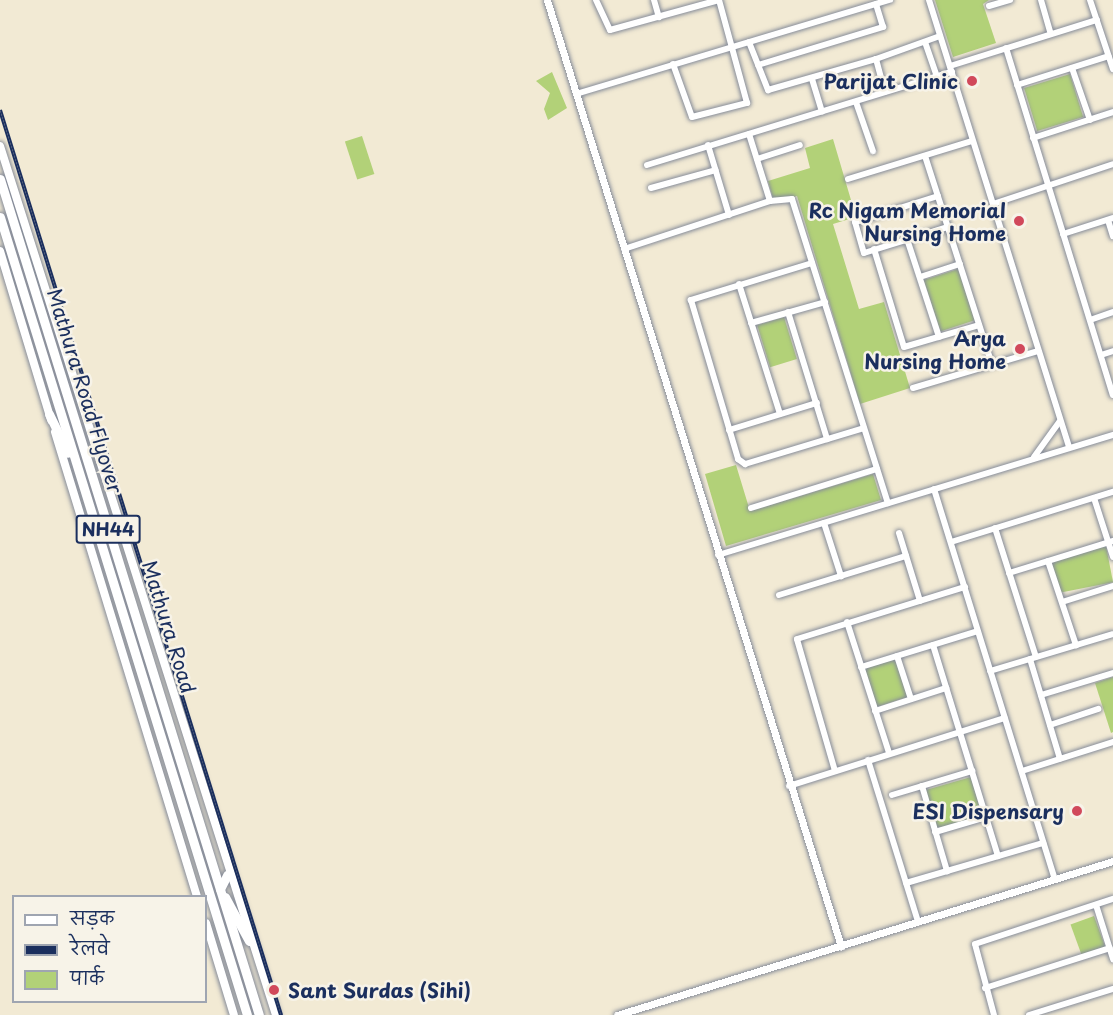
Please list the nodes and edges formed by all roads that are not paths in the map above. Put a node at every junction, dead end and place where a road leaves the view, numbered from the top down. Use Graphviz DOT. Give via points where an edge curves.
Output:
graph roads {
  1 [pos="547,0"];
  2 [pos="596,0"];
  3 [pos="654,0"];
  4 [pos="719,0"];
  5 [pos="890,0"];
  6 [pos="929,0"];
  7 [pos="1010,0"];
  8 [pos="1041,0"];
  9 [pos="1090,0"];
  10 [pos="878,2"];
  11 [pos="989,6"];
  12 [pos="659,17"];
  13 [pos="1097,20"];
  14 [pos="1051,34"];
  15 [pos="940,36"];
  16 [pos="749,42"];
  17 [pos="926,42"];
  18 [pos="732,47"];
  19 [pos="1006,48"];
  20 [pos="1109,56"];
  21 [pos="876,59"];
  22 [pos="673,64"];
  23 [pos="758,65"];
  24 [pos="1072,68"];
  25 [pos="951,69"];
  26 [pos="1113,69"];
  27 [pos="937,76"];
  28 [pos="812,79"];
  29 [pos="1017,85"];
  30 [pos="885,92"];
  31 [pos="576,94"];
  32 [pos="856,102"];
  33 [pos="822,111"];
  34 [pos="1113,112"];
  35 [pos="1090,120"];
  36 [pos="749,134"];
  37 [pos="1033,138"];
  38 [pos="972,141"];
  39 [pos="708,145"];
  40 [pos="800,145"];
  41 [pos="0,146"];
  42 [pos="873,151"];
  43 [pos="925,156"];
  44 [pos="757,159"];
  45 [pos="647,165"];
  46 [pos="1113,165"];
  47 [pos="716,170"];
  48 [pos="0,179"];
  49 [pos="848,179"];
  50 [pos="1048,185"];
  51 [pos="651,188"];
  52 [pos="938,196"];
  53 [pos="770,201"];
  54 [pos="993,204"];
  55 [pos="729,215"];
  56 [pos="0,217"];
  57 [pos="1110,219"];
  58 [pos="948,227"];
  59 [pos="1063,234"];
  60 [pos="1113,237"];
  61 [pos="907,239"];
  62 [pos="624,249"];
  63 [pos="874,249"];
  64 [pos="0,251"];
  65 [pos="812,262"];
  66 [pos="960,264"];
  67 [pos="920,277"];
  68 [pos="739,284"];
  69 [pos="825,302"];
  70 [pos="788,312"];
  71 [pos="1113,312"];
  72 [pos="1090,320"];
  73 [pos="751,323"];
  74 [pos="979,325"];
  75 [pos="939,336"];
  76 [pos="1038,351"];
  77 [pos="1113,351"];
  78 [pos="1101,355"];
  79 [pos="992,365"];
  80 [pos="913,388"];
  81 [pos="1113,395"];
  82 [pos="817,403"];
  83 [pos="49,414"];
  84 [pos="780,414"];
  85 [pos="1060,421"];
  86 [pos="864,428"];
  87 [pos="729,429"];
  88 [pos="1113,435"];
  89 [pos="827,439"];
  90 [pos="1069,447"];
  91 [pos="1034,458"];
  92 [pos="877,469"];
  93 [pos="78,471"];
  94 [pos="934,489"];
  95 [pos="1113,492"];
  96 [pos="1094,498"];
  97 [pos="888,503"];
  98 [pos="751,508"];
  99 [pos="824,523"];
  100 [pos="995,528"];
  101 [pos="899,533"];
  102 [pos="951,542"];
  103 [pos="1111,542"];
  104 [pos="718,555"];
  105 [pos="906,556"];
  106 [pos="1113,557"];
  107 [pos="1048,561"];
  108 [pos="1009,573"];
  109 [pos="841,576"];
  110 [pos="1113,586"];
  111 [pos="965,588"];
  112 [pos="779,595"];
  113 [pos="920,601"];
  114 [pos="1062,602"];
  115 [pos="847,622"];
  116 [pos="978,631"];
  117 [pos="1113,634"];
  118 [pos="933,645"];
  119 [pos="1076,645"];
  120 [pos="897,656"];
  121 [pos="1033,658"];
  122 [pos="861,667"];
  123 [pos="990,671"];
  124 [pos="1113,673"];
  125 [pos="946,688"];
  126 [pos="1041,695"];
  127 [pos="911,699"];
  128 [pos="1098,709"];
  129 [pos="876,711"];
  130 [pos="1005,718"];
  131 [pos="1050,725"];
  132 [pos="960,730"];
  133 [pos="1113,742"];
  134 [pos="889,753"];
  135 [pos="1060,759"];
  136 [pos="868,760"];
  137 [pos="835,771"];
  138 [pos="972,771"];
  139 [pos="1022,771"];
  140 [pos="789,786"];
  141 [pos="922,786"];
  142 [pos="892,795"];
  143 [pos="986,817"];
  144 [pos="935,832"];
  145 [pos="1043,843"];
  146 [pos="998,856"];
  147 [pos="1113,861"];
  148 [pos="947,871"];
  149 [pos="227,875"];
  150 [pos="1055,880"];
  151 [pos="906,883"];
  152 [pos="221,891"];
  153 [pos="196,895"];
  154 [pos="1113,899"];
  155 [pos="1096,905"];
  156 [pos="918,922"];
  157 [pos="207,926"];
  158 [pos="249,941"];
  159 [pos="841,946"];
  160 [pos="1110,948"];
  161 [pos="1113,959"];
  162 [pos="985,988"];
  163 [pos="1113,989"];
  164 [pos="1060,1006"];
  165 [pos="234,1015"];
  166 [pos="247,1015"];
  167 [pos="259,1015"];
  168 [pos="276,1015"];
  169 [pos="617,1015"];
  170 [pos="994,1015"];
  171 [pos="1029,1015"];
  172 [pos="1062,1015"];
  1 -- 31 [label="street"];
  2 -- 12 [label="street" via="610,30"];
  3 -- 12 [label="street"];
  4 -- 12 [label="street"];
  4 -- 18 [label="street"];
  5 -- 10 [label="street"];
  6 -- 15 [label="street"];
  7 -- 11 [label="street"];
  8 -- 14 [label="street"];
  9 -- 13 [label="street"];
  10 -- 16 [label="street"];
  10 -- 23 [label="street" via="883,27"];
  13 -- 14 [label="street"];
  13 -- 20 [label="street"];
  14 -- 19 [label="street"];
  15 -- 17 [label="street"];
  15 -- 25 [label="street"];
  16 -- 18 [label="street"];
  16 -- 23 [label="street"];
  17 -- 21 [label="street"];
  17 -- 27 [label="street"];
  18 -- 22 [label="street"];
  18 -- 22 [label="street" via="747,103 702,118 687,112"];
  19 -- 25 [label="street"];
  19 -- 29 [label="street"];
  20 -- 24 [label="street"];
  20 -- 26 [label="street"];
  21 -- 28 [label="street"];
  21 -- 30 [label="street"];
  22 -- 31 [label="street"];
  23 -- 28 [label="street" via="768,90"];
  24 -- 29 [label="street"];
  24 -- 35 [label="street"];
  25 -- 27 [label="street"];
  25 -- 38 [label="street"];
  27 -- 30 [label="street"];
  28 -- 33 [label="street"];
  29 -- 37 [label="street"];
  30 -- 32 [label="street"];
  31 -- 62 [label="street"];
  32 -- 33 [label="street"];
  32 -- 42 [label="street"];
  33 -- 36 [label="street"];
  34 -- 35 [label="street"];
  35 -- 37 [label="street"];
  36 -- 39 [label="street"];
  36 -- 44 [label="street"];
  37 -- 50 [label="street"];
  38 -- 43 [label="street"];
  38 -- 54 [label="street"];
  39 -- 45 [label="street"];
  39 -- 47 [label="street"];
  40 -- 44 [label="street"];
  41 -- 149 [label="main road, Mathura Road"];
  43 -- 49 [label="street"];
  43 -- 52 [label="street"];
  44 -- 53 [label="street"];
  46 -- 50 [label="street"];
  47 -- 51 [label="street"];
  47 -- 55 [label="street"];
  48 -- 152 [label="highway, Mathura Road Flyover / NH44"];
  50 -- 54 [label="street"];
  50 -- 59 [label="street"];
  52 -- 58 [label="street"];
  52 -- 63 [label="street" via="855,222 864,253"];
  53 -- 55 [label="street"];
  53 -- 65 [label="street" via="792,199"];
  54 -- 76 [label="street"];
  55 -- 62 [label="street"];
  56 -- 93 [label="highway, Mathura Road Flyover / NH44"];
  57 -- 59 [label="street"];
  57 -- 60 [label="street"];
  58 -- 61 [label="street"];
  58 -- 66 [label="street"];
  59 -- 72 [label="street"];
  61 -- 63 [label="street"];
  61 -- 67 [label="street"];
  62 -- 104 [label="street"];
  63 -- 75 [label="street" via="904,347"];
  64 -- 83 [label="main road"];
  65 -- 68 [label="street"];
  65 -- 69 [label="street"];
  66 -- 67 [label="street"];
  66 -- 74 [label="street"];
  67 -- 75 [label="street"];
  68 -- 73 [label="street"];
  68 -- 87 [label="street" via="691,300"];
  69 -- 70 [label="street"];
  69 -- 86 [label="street"];
  70 -- 73 [label="street"];
  70 -- 82 [label="street"];
  71 -- 72 [label="street"];
  72 -- 78 [label="street"];
  73 -- 84 [label="street"];
  74 -- 75 [label="street"];
  74 -- 79 [label="street"];
  76 -- 79 [label="street"];
  76 -- 85 [label="street"];
  77 -- 78 [label="street"];
  78 -- 81 [label="street"];
  79 -- 80 [label="street"];
  82 -- 84 [label="street"];
  82 -- 89 [label="street"];
  83 -- 93 [label="highway"];
  83 -- 153 [label="main road"];
  84 -- 87 [label="street"];
  85 -- 90 [label="street"];
  85 -- 91 [label="street"];
  86 -- 89 [label="street"];
  86 -- 92 [label="street"];
  87 -- 89 [label="street" via="741,464"];
  88 -- 90 [label="street"];
  90 -- 91 [label="street"];
  91 -- 94 [label="street"];
  92 -- 97 [label="street"];
  92 -- 98 [label="street"];
  93 -- 166 [label="highway, Mathura Road / NH44"];
  94 -- 97 [label="street"];
  94 -- 102 [label="street"];
  95 -- 96 [label="street"];
  96 -- 100 [label="street"];
  96 -- 103 [label="street"];
  97 -- 99 [label="street"];
  99 -- 104 [label="street"];
  99 -- 109 [label="street"];
  100 -- 102 [label="street"];
  100 -- 108 [label="street"];
  101 -- 105 [label="street"];
  102 -- 111 [label="street"];
  103 -- 106 [label="street"];
  103 -- 107 [label="street"];
  104 -- 140 [label="street"];
  105 -- 109 [label="street"];
  105 -- 113 [label="street"];
  107 -- 108 [label="street"];
  107 -- 114 [label="street"];
  108 -- 121 [label="street"];
  109 -- 112 [label="street"];
  110 -- 114 [label="street"];
  111 -- 113 [label="street"];
  111 -- 116 [label="street"];
  113 -- 115 [label="street"];
  114 -- 119 [label="street"];
  115 -- 122 [label="street"];
  115 -- 137 [label="street" via="795,641"];
  116 -- 118 [label="street"];
  116 -- 123 [label="street"];
  117 -- 119 [label="street"];
  118 -- 120 [label="street"];
  118 -- 125 [label="street"];
  119 -- 121 [label="street"];
  120 -- 122 [label="street"];
  120 -- 127 [label="street"];
  121 -- 123 [label="street"];
  121 -- 126 [label="street"];
  122 -- 129 [label="street"];
  123 -- 130 [label="street"];
  124 -- 126 [label="street"];
  125 -- 127 [label="street"];
  125 -- 132 [label="street"];
  126 -- 131 [label="street"];
  127 -- 129 [label="street"];
  128 -- 131 [label="street"];
  129 -- 134 [label="street"];
  130 -- 132 [label="street"];
  130 -- 139 [label="street"];
  131 -- 135 [label="street"];
  132 -- 134 [label="street"];
  132 -- 138 [label="street"];
  133 -- 135 [label="street"];
  134 -- 136 [label="street"];
  135 -- 139 [label="street"];
  136 -- 137 [label="street"];
  136 -- 151 [label="street"];
  137 -- 140 [label="street"];
  138 -- 141 [label="street"];
  138 -- 143 [label="street"];
  139 -- 145 [label="street"];
  140 -- 159 [label="street"];
  141 -- 142 [label="street"];
  141 -- 144 [label="street"];
  143 -- 144 [label="street"];
  143 -- 146 [label="street"];
  144 -- 148 [label="street"];
  145 -- 146 [label="street"];
  145 -- 150 [label="street"];
  146 -- 148 [label="street"];
  147 -- 150 [label="street"];
  148 -- 151 [label="street"];
  149 -- 152 [label="highway"];
  149 -- 158 [label="main road, Mathura Road"];
  150 -- 156 [label="street"];
  151 -- 156 [label="street"];
  152 -- 158 [label="highway"];
  152 -- 167 [label="highway, NH44"];
  154 -- 155 [label="street"];
  155 -- 160 [label="street"];
  155 -- 162 [label="street" via="975,944"];
  156 -- 159 [label="street"];
  157 -- 165 [label="main road"];
  158 -- 168 [label="main road, Mathura Road"];
  159 -- 169 [label="street"];
  160 -- 161 [label="street"];
  160 -- 162 [label="street"];
  162 -- 170 [label="street"];
  163 -- 164 [label="street"];
  164 -- 171 [label="street"];
  164 -- 172 [label="street"];
}
